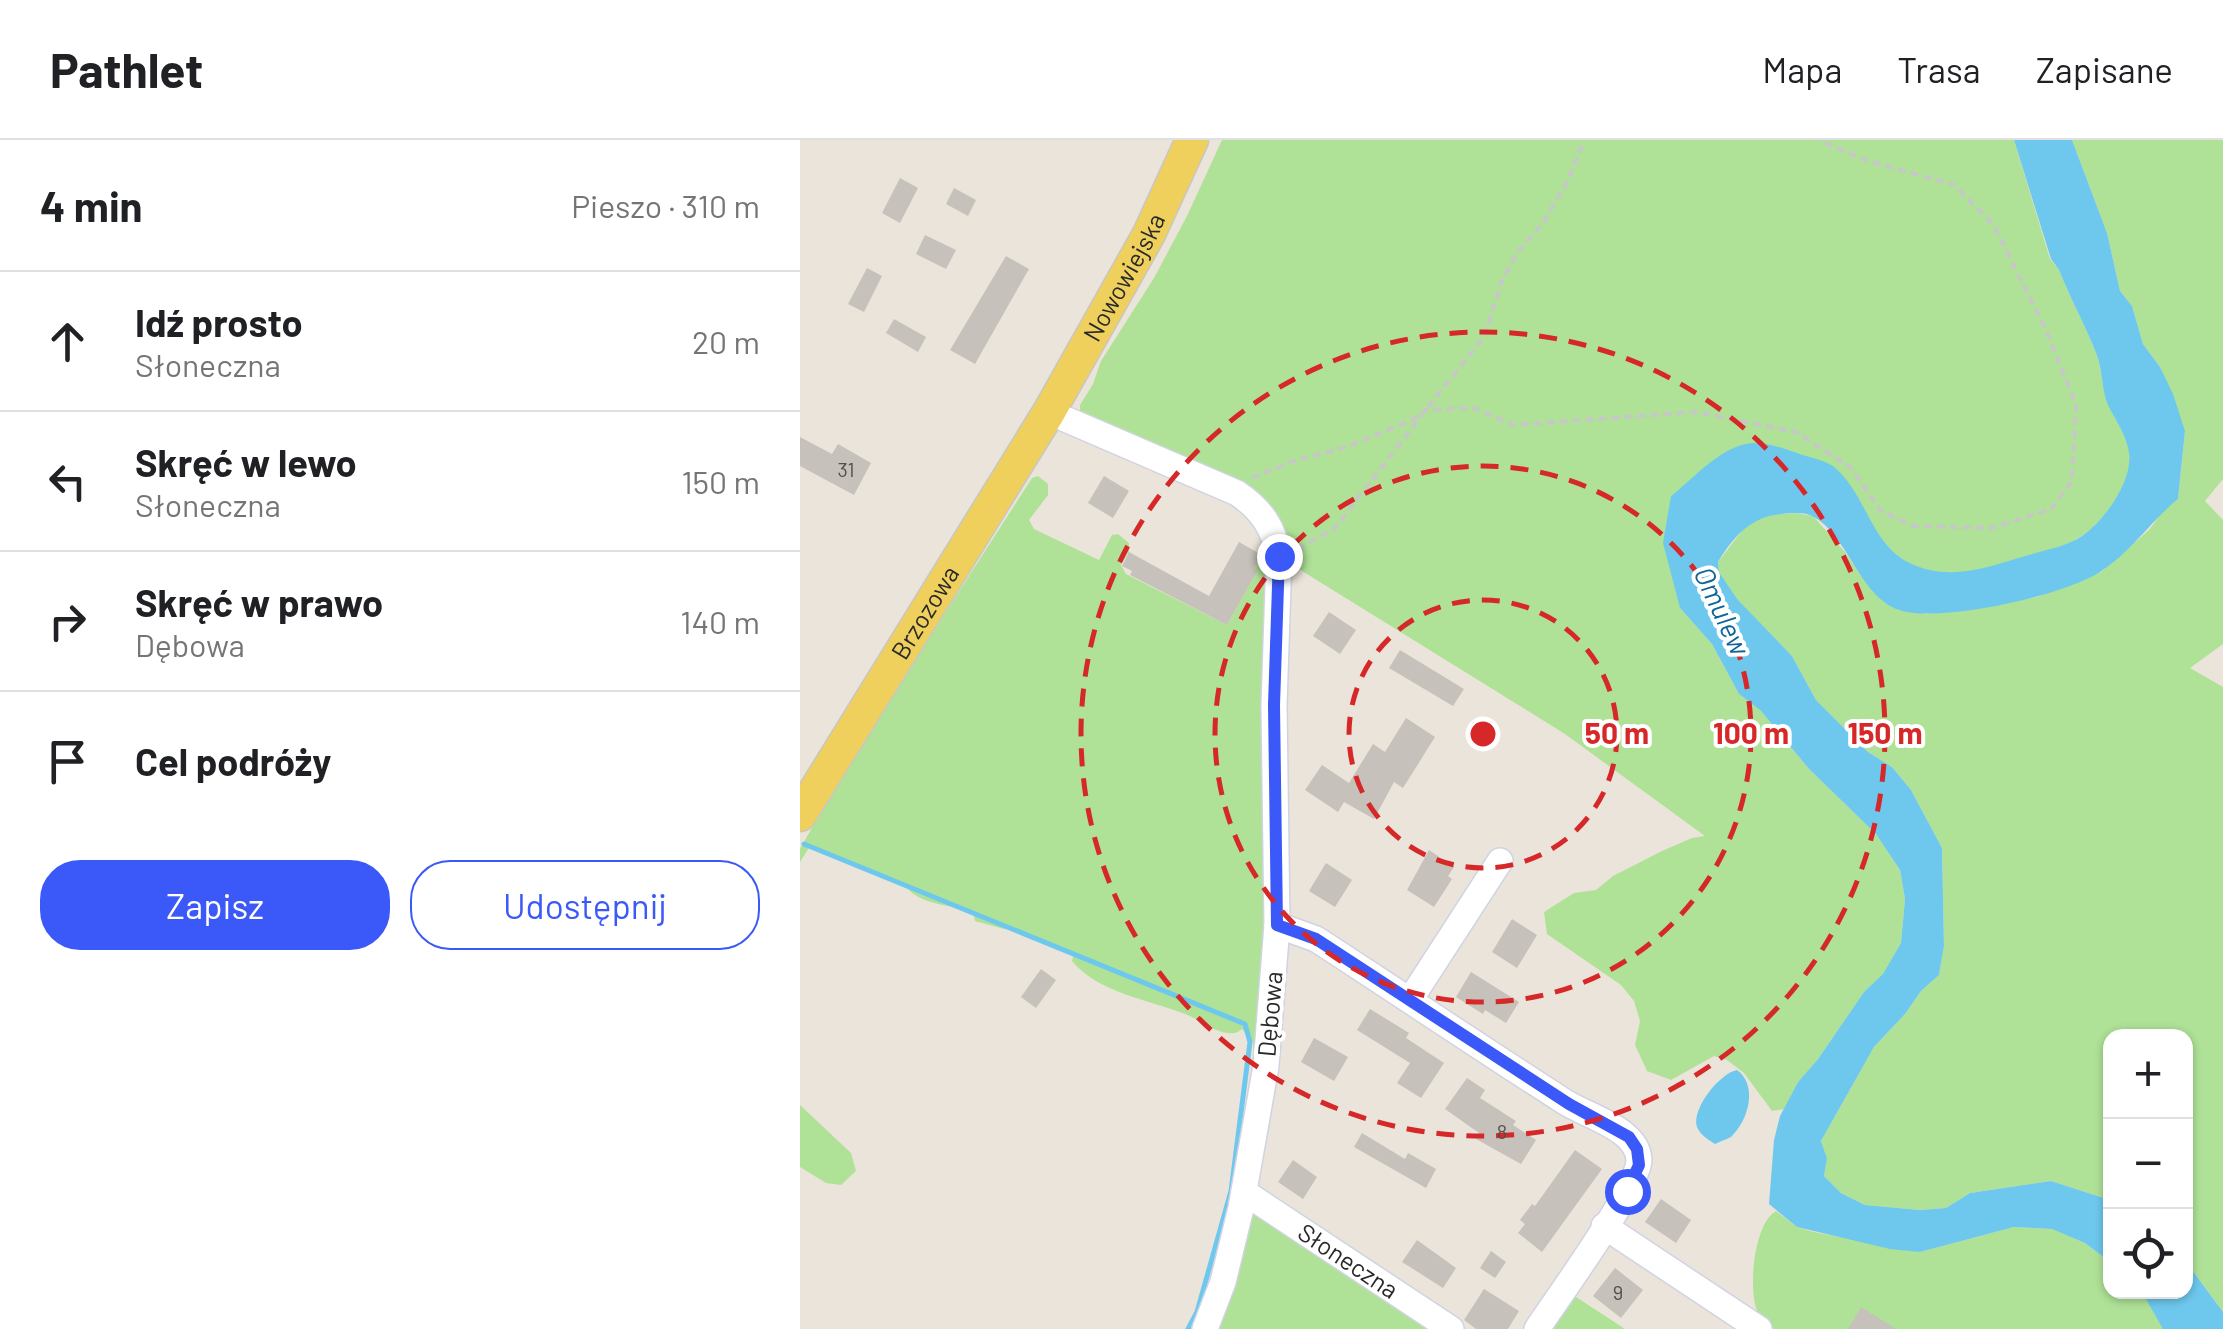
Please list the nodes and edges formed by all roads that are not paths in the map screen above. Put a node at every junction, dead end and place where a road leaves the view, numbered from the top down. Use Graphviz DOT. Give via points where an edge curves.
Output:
graph roads {
  1 [pos="1192,140"];
  2 [pos="1049,412"];
  3 [pos="800,816"];
  4 [pos="1500,861"];
  5 [pos="1277,925"];
  6 [pos="1410,1000"];
  7 [pos="1244,1192"];
  8 [pos="1604,1226"];
  9 [pos="1206,1329"];
  10 [pos="1451,1329"];
  11 [pos="1537,1329"];
  12 [pos="1759,1329"];
  1 -- 2 [label="main road, Nowowiejska" via="1150,234"];
  2 -- 3 [label="main road, Brzozowa"];
  2 -- 5 [label="street, Dębowa" via="1224,486 1254,504 1274,532"];
  4 -- 6 [label="street"];
  5 -- 6 [label="street" via="1316,939"];
  5 -- 7 [label="street, Dębowa" via="1266,1066"];
  6 -- 8 [label="street" via="1629,1137 1639,1165"];
  7 -- 9 [label="street, Dębowa"];
  7 -- 10 [label="street, Słoneczna"];
  8 -- 11 [label="street"];
  8 -- 12 [label="street"];
}
